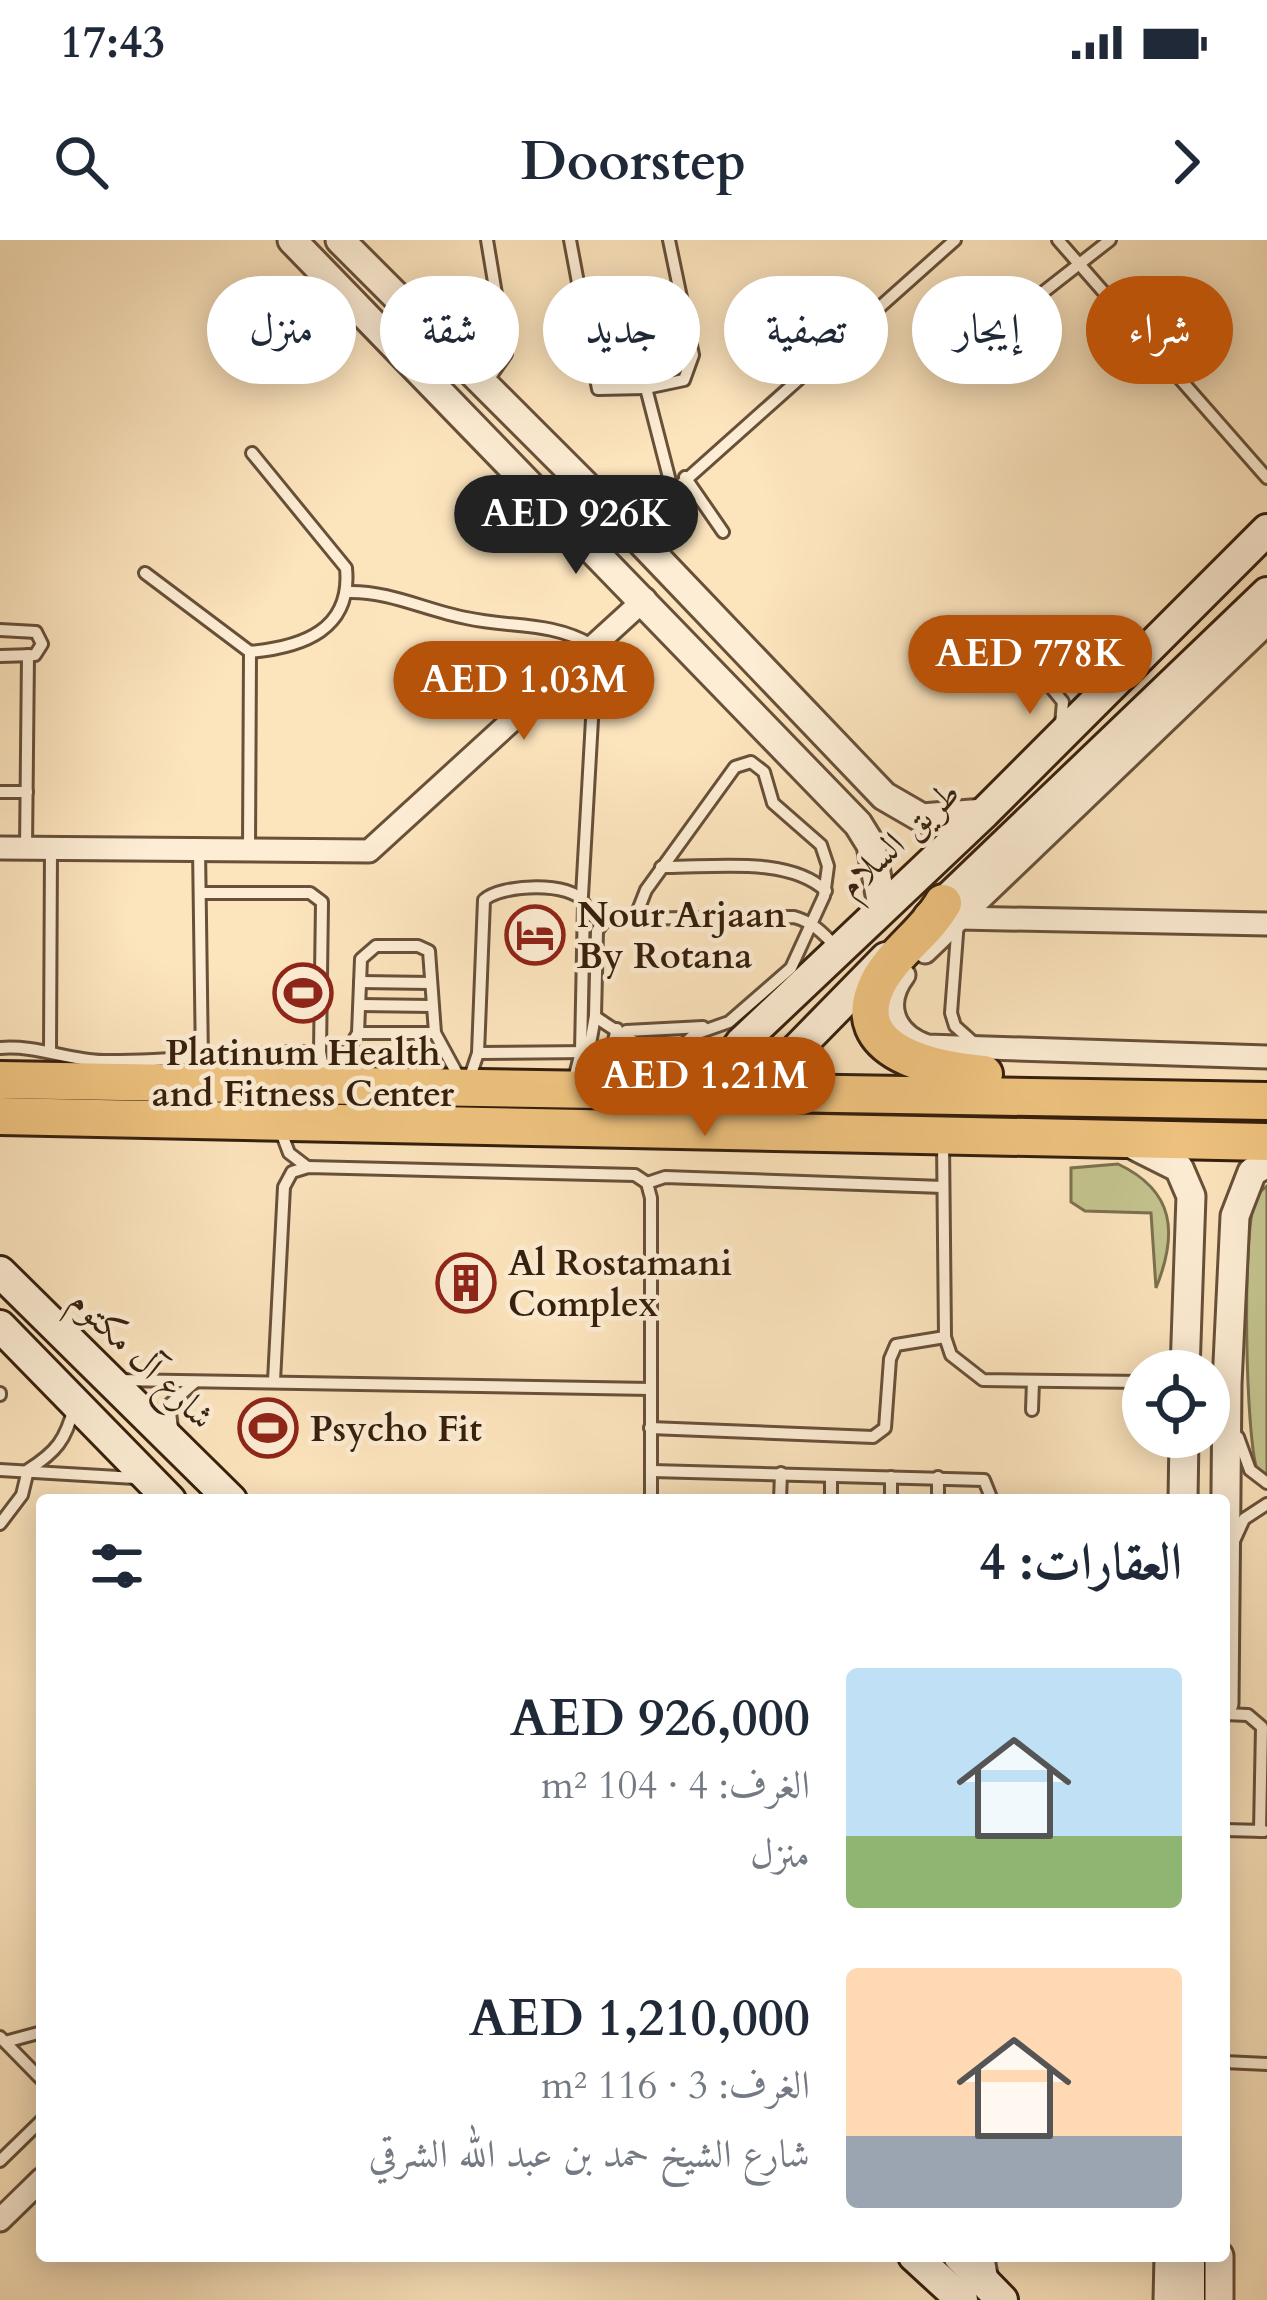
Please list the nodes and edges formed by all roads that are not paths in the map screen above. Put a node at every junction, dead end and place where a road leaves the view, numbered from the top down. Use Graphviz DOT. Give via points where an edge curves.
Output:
graph roads {
  1 [pos="292,240"];
  2 [pos="340,240"];
  3 [pos="487,240"];
  4 [pos="570,240"];
  5 [pos="669,240"];
  6 [pos="955,240"];
  7 [pos="1058,240"];
  8 [pos="1110,240"];
  9 [pos="1078,264"];
  10 [pos="1062,277"];
  11 [pos="380,280"];
  12 [pos="380,331"];
  13 [pos="431,384"];
  14 [pos="484,385"];
  15 [pos="646,388"];
  16 [pos="251,453"];
  17 [pos="685,477"];
  18 [pos="1267,478"];
  19 [pos="672,489"];
  20 [pos="630,530"];
  21 [pos="1267,530"];
  22 [pos="723,532"];
  23 [pos="145,573"];
  24 [pos="348,592"];
  25 [pos="1267,593"];
  26 [pos="645,598"];
  27 [pos="1253,627"];
  28 [pos="0,630"];
  29 [pos="588,648"];
  30 [pos="1019,648"];
  31 [pos="250,652"];
  32 [pos="28,655"];
  33 [pos="0,656"];
  34 [pos="779,691"];
  35 [pos="748,706"];
  36 [pos="1058,736"];
  37 [pos="0,792"];
  38 [pos="27,792"];
  39 [pos="984,812"];
  40 [pos="0,848"];
  41 [pos="26,848"];
  42 [pos="51,848"];
  43 [pos="199,848"];
  44 [pos="249,850"];
  45 [pos="661,867"];
  46 [pos="826,891"];
  47 [pos="200,893"];
  48 [pos="582,896"];
  49 [pos="882,906"];
  50 [pos="951,910"];
  51 [pos="635,918"];
  52 [pos="810,922"];
  53 [pos="1267,924"];
  54 [pos="838,949"];
  55 [pos="360,982"];
  56 [pos="431,982"];
  57 [pos="360,1005"];
  58 [pos="431,1006"];
  59 [pos="596,1016"];
  60 [pos="723,1026"];
  61 [pos="620,1030"];
  62 [pos="358,1033"];
  63 [pos="435,1033"];
  64 [pos="982,1047"];
  65 [pos="0,1048"];
  66 [pos="50,1050"];
  67 [pos="478,1052"];
  68 [pos="587,1052"];
  69 [pos="1267,1058"];
  70 [pos="324,1069"];
  71 [pos="202,1071"];
  72 [pos="0,1080"];
  73 [pos="464,1088"];
  74 [pos="575,1089"];
  75 [pos="633,1090"];
  76 [pos="676,1090"];
  77 [pos="1258,1095"];
  78 [pos="1121,1099"];
  79 [pos="1184,1100"];
  80 [pos="730,1112"];
  81 [pos="6,1118"];
  82 [pos="280,1119"];
  83 [pos="389,1122"];
  84 [pos="792,1133"];
  85 [pos="943,1138"];
  86 [pos="1114,1138"];
  87 [pos="1267,1142"];
  88 [pos="1267,1163"];
  89 [pos="308,1167"];
  90 [pos="647,1183"];
  91 [pos="943,1186"];
  92 [pos="0,1272"];
  93 [pos="0,1326"];
  94 [pos="945,1337"];
  95 [pos="1186,1350"];
  96 [pos="1224,1350"];
  97 [pos="107,1379"];
  98 [pos="198,1381"];
  99 [pos="274,1381"];
  100 [pos="1033,1381"];
  101 [pos="1122,1382"];
  102 [pos="651,1389"];
  103 [pos="75,1404"];
  104 [pos="1032,1410"];
  105 [pos="1230,1416"];
  106 [pos="650,1428"];
  107 [pos="181,1447"];
  108 [pos="1184,1458"];
  109 [pos="1222,1458"];
  110 [pos="0,1470"];
  111 [pos="28,1470"];
  112 [pos="652,1471"];
  113 [pos="781,1473"];
  114 [pos="832,1476"];
  115 [pos="891,1477"];
  116 [pos="938,1477"];
  117 [pos="1267,1483"];
  118 [pos="163,1492"];
  119 [pos="225,1494"];
  120 [pos="651,1494"];
  121 [pos="780,1494"];
  122 [pos="831,1494"];
  123 [pos="891,1494"];
  124 [pos="938,1494"];
  125 [pos="990,1494"];
  126 [pos="1184,1494"];
  127 [pos="1223,1494"];
  128 [pos="1267,1504"];
  129 [pos="0,1524"];
  130 [pos="1230,1564"];
  131 [pos="1230,1714"];
  132 [pos="1265,1727"];
  133 [pos="1230,1830"];
  134 [pos="1264,1831"];
  135 [pos="36,2033"];
  136 [pos="3,2040"];
  137 [pos="1230,2062"];
  138 [pos="1267,2064"];
  139 [pos="36,2074"];
  140 [pos="36,2126"];
  141 [pos="0,2161"];
  142 [pos="36,2185"];
  143 [pos="0,2220"];
  144 [pos="897,2262"];
  145 [pos="921,2262"];
  146 [pos="965,2262"];
  147 [pos="990,2262"];
  148 [pos="1171,2262"];
  149 [pos="1219,2262"];
  150 [pos="998,2296"];
  151 [pos="1173,2298"];
  152 [pos="933,2300"];
  153 [pos="962,2300"];
  154 [pos="1219,2300"];
  1 -- 12 [label="street"];
  2 -- 11 [label="street"];
  3 -- 14 [label="lane" via="506,354"];
  4 -- 15 [label="lane" via="598,388"];
  5 -- 15 [label="lane" via="693,355 683,380"];
  6 -- 17 [label="lane"];
  7 -- 9 [label="lane"];
  8 -- 9 [label="lane"];
  9 -- 10 [label="lane"];
  9 -- 18 [label="lane"];
  13 -- 26 [label="street"];
  14 -- 20 [label="street"];
  15 -- 19 [label="lane"];
  16 -- 24 [label="lane" via="346,568"];
  17 -- 19 [label="lane"];
  17 -- 22 [label="lane"];
  19 -- 20 [label="lane"];
  20 -- 34 [label="street"];
  21 -- 36 [label="main road, طريق السلام"];
  23 -- 31 [label="lane"];
  24 -- 29 [label="lane" via="377,592 472,620 559,628"];
  24 -- 31 [label="lane" via="341,612 297,648"];
  25 -- 27 [label="main road"];
  26 -- 29 [label="street"];
  26 -- 35 [label="street"];
  27 -- 50 [label="main road"];
  28 -- 32 [label="lane" via="36,632 43,644"];
  29 -- 44 [label="street" via="369,851"];
  29 -- 48 [label="lane" via="594,684"];
  30 -- 36 [label="lane" via="1064,702"];
  31 -- 44 [label="lane"];
  32 -- 33 [label="lane"];
  32 -- 38 [label="lane"];
  34 -- 35 [label="street" via="777,712"];
  34 -- 39 [label="street" via="904,810 941,819"];
  35 -- 49 [label="street" via="858,824 871,845"];
  36 -- 39 [label="main road, طريق السلام"];
  37 -- 38 [label="lane"];
  38 -- 41 [label="lane"];
  39 -- 49 [label="main road, طريق السلام"];
  40 -- 41 [label="street"];
  41 -- 42 [label="street"];
  42 -- 43 [label="street"];
  42 -- 66 [label="lane"];
  43 -- 44 [label="street"];
  43 -- 47 [label="lane"];
  45 -- 46 [label="lane" via="778,869"];
  45 -- 46 [label="lane" via="735,767 751,762 764,772 773,803 821,845"];
  45 -- 51 [label="lane"];
  46 -- 52 [label="lane"];
  47 -- 70 [label="lane" via="319,897"];
  47 -- 71 [label="lane"];
  48 -- 67 [label="lane" via="503,890 484,901"];
  48 -- 68 [label="lane"];
  49 -- 54 [label="main road, طريق السلام"];
  50 -- 53 [label="street"];
  50 -- 64 [label="lane" via="951,1013 962,1035"];
  50 -- 64 [label="street" via="896,985 893,1014 920,1044"];
  50 -- 79 [label="highway" via="880,980 877,1028 893,1050 935,1070 1094,1083"];
  50 -- 80 [label="main road"];
  51 -- 52 [label="lane"];
  51 -- 59 [label="lane" via="598,925"];
  52 -- 54 [label="lane"];
  52 -- 60 [label="lane" via="791,968"];
  54 -- 80 [label="main road, طريق السلام" via="741,1043 721,1076"];
  55 -- 56 [label="lane"];
  55 -- 56 [label="lane" via="365,951 418,946 429,951"];
  55 -- 57 [label="lane"];
  56 -- 58 [label="lane"];
  57 -- 58 [label="lane"];
  57 -- 62 [label="lane"];
  58 -- 63 [label="lane"];
  59 -- 61 [label="lane"];
  59 -- 68 [label="lane"];
  60 -- 61 [label="lane"];
  60 -- 61 [label="lane" via="695,1034 662,1060"];
  61 -- 75 [label="lane" via="611,1064"];
  62 -- 63 [label="lane"];
  62 -- 70 [label="lane"];
  63 -- 73 [label="lane"];
  64 -- 69 [label="street"];
  65 -- 66 [label="lane"];
  66 -- 71 [label="lane"];
  67 -- 68 [label="lane"];
  67 -- 73 [label="lane"];
  68 -- 74 [label="lane"];
  70 -- 71 [label="highway"];
  70 -- 73 [label="highway"];
  71 -- 72 [label="highway"];
  73 -- 74 [label="highway"];
  74 -- 75 [label="highway"];
  75 -- 76 [label="highway"];
  76 -- 80 [label="highway"];
  76 -- 83 [label="highway" via="692,1099 688,1115 424,1114"];
  77 -- 79 [label="highway"];
  78 -- 79 [label="highway"];
  78 -- 80 [label="highway"];
  78 -- 84 [label="highway" via="1035,1111 786,1106 777,1120"];
  80 -- 83 [label="highway"];
  80 -- 84 [label="highway"];
  81 -- 82 [label="highway"];
  82 -- 83 [label="highway"];
  82 -- 89 [label="lane" via="283,1143"];
  84 -- 85 [label="highway"];
  85 -- 86 [label="highway"];
  85 -- 91 [label="lane"];
  86 -- 87 [label="highway"];
  86 -- 95 [label="street" via="1167,1157 1191,1196"];
  88 -- 96 [label="street" via="1252,1172 1235,1216"];
  89 -- 90 [label="lane" via="622,1174"];
  89 -- 99 [label="lane" via="292,1172 284,1187"];
  90 -- 91 [label="lane" via="665,1177"];
  90 -- 102 [label="lane"];
  91 -- 94 [label="lane"];
  92 -- 97 [label="main road, شارع آل مكتوم"];
  93 -- 103 [label="main road"];
  94 -- 100 [label="lane" via="945,1348 976,1378"];
  94 -- 106 [label="lane" via="896,1345 885,1428 873,1437"];
  97 -- 98 [label="lane"];
  97 -- 107 [label="main road, شارع آل مكتوم"];
  98 -- 99 [label="lane"];
  98 -- 107 [label="lane" via="169,1405"];
  99 -- 102 [label="lane"];
  100 -- 101 [label="lane"];
  100 -- 104 [label="lane"];
  102 -- 106 [label="lane"];
  103 -- 111 [label="lane" via="55,1453"];
  103 -- 118 [label="main road"];
  105 -- 117 [label="lane" via="1243,1457"];
  106 -- 112 [label="lane"];
  107 -- 119 [label="main road, شارع آل مكتوم"];
  108 -- 126 [label="street"];
  109 -- 127 [label="street"];
  110 -- 111 [label="lane"];
  111 -- 118 [label="lane" via="117,1475"];
  111 -- 129 [label="lane" via="22,1495"];
  112 -- 113 [label="lane"];
  112 -- 120 [label="lane"];
  113 -- 114 [label="lane"];
  113 -- 121 [label="lane"];
  114 -- 115 [label="lane"];
  114 -- 122 [label="lane"];
  115 -- 116 [label="lane"];
  115 -- 123 [label="lane"];
  116 -- 124 [label="lane"];
  116 -- 125 [label="lane" via="984,1480"];
  128 -- 130 [label="lane" via="1244,1520"];
  131 -- 132 [label="lane"];
  132 -- 134 [label="lane"];
  133 -- 134 [label="lane"];
  135 -- 136 [label="lane"];
  136 -- 139 [label="lane"];
  137 -- 138 [label="lane"];
  140 -- 141 [label="lane"];
  142 -- 143 [label="street"];
  144 -- 152 [label="main road"];
  145 -- 153 [label="main road"];
  146 -- 150 [label="main road"];
  147 -- 150 [label="lane"];
  148 -- 151 [label="main road"];
  149 -- 154 [label="street"];
}
